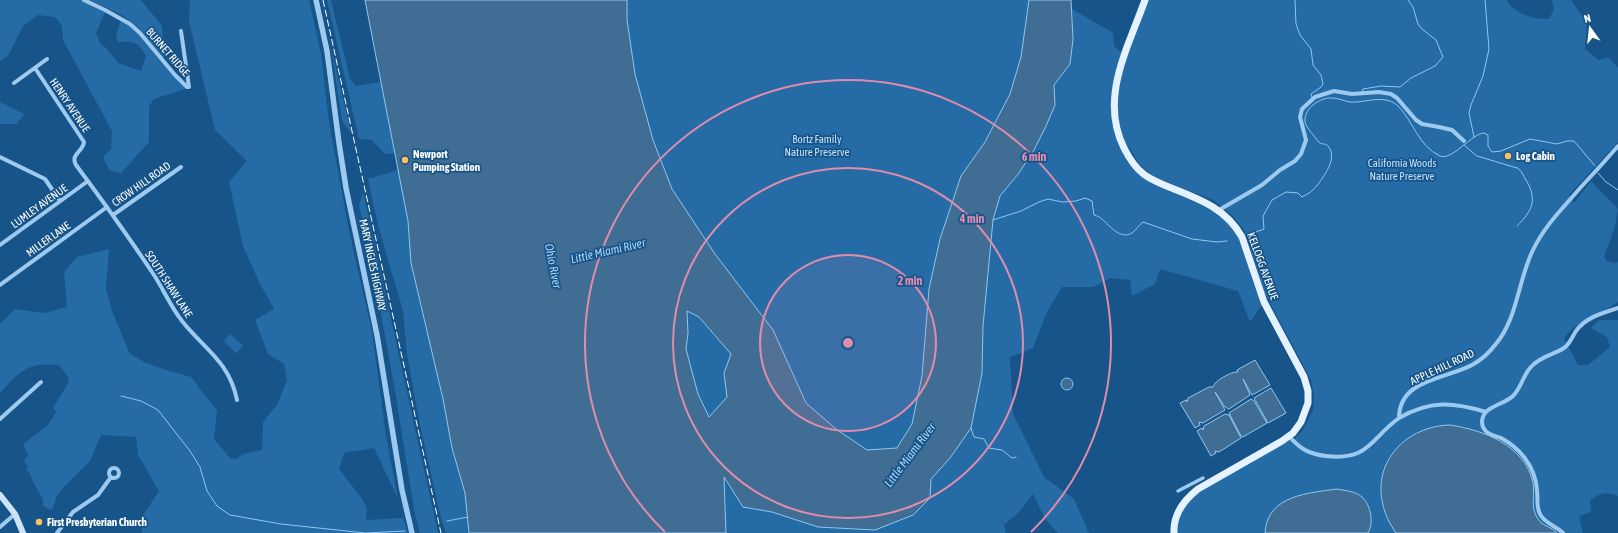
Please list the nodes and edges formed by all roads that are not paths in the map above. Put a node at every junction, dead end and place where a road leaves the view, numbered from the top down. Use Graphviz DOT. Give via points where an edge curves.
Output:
graph roads {
  1 [pos="84,0"];
  2 [pos="316,0"];
  3 [pos="1145,0"];
  4 [pos="181,31"];
  5 [pos="47,59"];
  6 [pos="35,68"];
  7 [pos="14,83"];
  8 [pos="1464,141"];
  9 [pos="1618,146"];
  10 [pos="79,151"];
  11 [pos="0,157"];
  12 [pos="180,167"];
  13 [pos="88,181"];
  14 [pos="60,201"];
  15 [pos="107,207"];
  16 [pos="1219,210"];
  17 [pos="113,215"];
  18 [pos="0,245"];
  19 [pos="0,285"];
  20 [pos="1618,308"];
  21 [pos="41,382"];
  22 [pos="237,400"];
  23 [pos="1486,412"];
  24 [pos="1399,418"];
  25 [pos="0,419"];
  26 [pos="1289,436"];
  27 [pos="111,476"];
  28 [pos="1203,478"];
  29 [pos="1178,491"];
  30 [pos="0,495"];
  31 [pos="0,501"];
  32 [pos="13,515"];
  33 [pos="0,527"];
  34 [pos="19,533"];
  35 [pos="23,533"];
  36 [pos="57,533"];
  37 [pos="412,533"];
  38 [pos="1174,533"];
  39 [pos="1563,533"];
  1 -- 4 [label="street, BURNET RIDGE" via="130,24 187,88 188,71"];
  2 -- 37 [label="street, MARY INGLES HIGHWAY" via="327,51 346,188 377,335 402,490"];
  3 -- 16 [label="main road, KELLOGG AVENUE" via="1119,70 1115,88 1114,108 1119,135 1135,166 1144,175"];
  5 -- 6 [label="street"];
  6 -- 7 [label="street"];
  6 -- 10 [label="street, HENRY AVENUE" via="83,139 83,148"];
  8 -- 16 [label="street" via="1452,130 1422,124 1391,94 1352,94 1334,91 1315,97 1302,109 1300,117 1306,140 1301,154 1295,161 1262,185"];
  9 -- 24 [label="street, APPLE HILL ROAD" via="1542,232 1525,268 1508,323 1497,343 1472,365 1409,392 1400,406"];
  10 -- 13 [label="street, SOUTH SHAW LANE" via="74,162"];
  11 -- 14 [label="street" via="45,179"];
  12 -- 17 [label="street, CROW HILL ROAD"];
  13 -- 14 [label="street, LUMLEY AVENUE"];
  13 -- 15 [label="street, SOUTH SHAW LANE"];
  14 -- 18 [label="street, LUMLEY AVENUE"];
  15 -- 17 [label="street, SOUTH SHAW LANE"];
  15 -- 19 [label="street, MILLER LANE"];
  16 -- 26 [label="main road, KELLOGG AVENUE" via="1233,223 1242,237 1264,302 1306,382 1307,409 1301,422"];
  17 -- 22 [label="street, SOUTH SHAW LANE" via="158,281 182,322 222,364 231,379"];
  20 -- 23 [label="street" via="1583,324 1567,346 1533,365 1510,399"];
  21 -- 25 [label="street"];
  23 -- 24 [label="street" via="1455,404 1437,404 1420,408"];
  23 -- 39 [label="street" via="1482,421 1484,430 1508,442 1525,458 1534,473 1540,514 1544,520"];
  24 -- 26 [label="street" via="1364,450 1346,458 1312,454 1302,449"];
  26 -- 38 [label="main road, KELLOGG AVENUE" via="1193,493 1180,508 1174,524"];
  27 -- 36 [label="street" via="98,495 73,512"];
  28 -- 29 [label="street"];
  30 -- 32 [label="main road"];
  31 -- 32 [label="main road"];
  32 -- 33 [label="street"];
  32 -- 34 [label="main road"];
  32 -- 35 [label="main road"];
}
